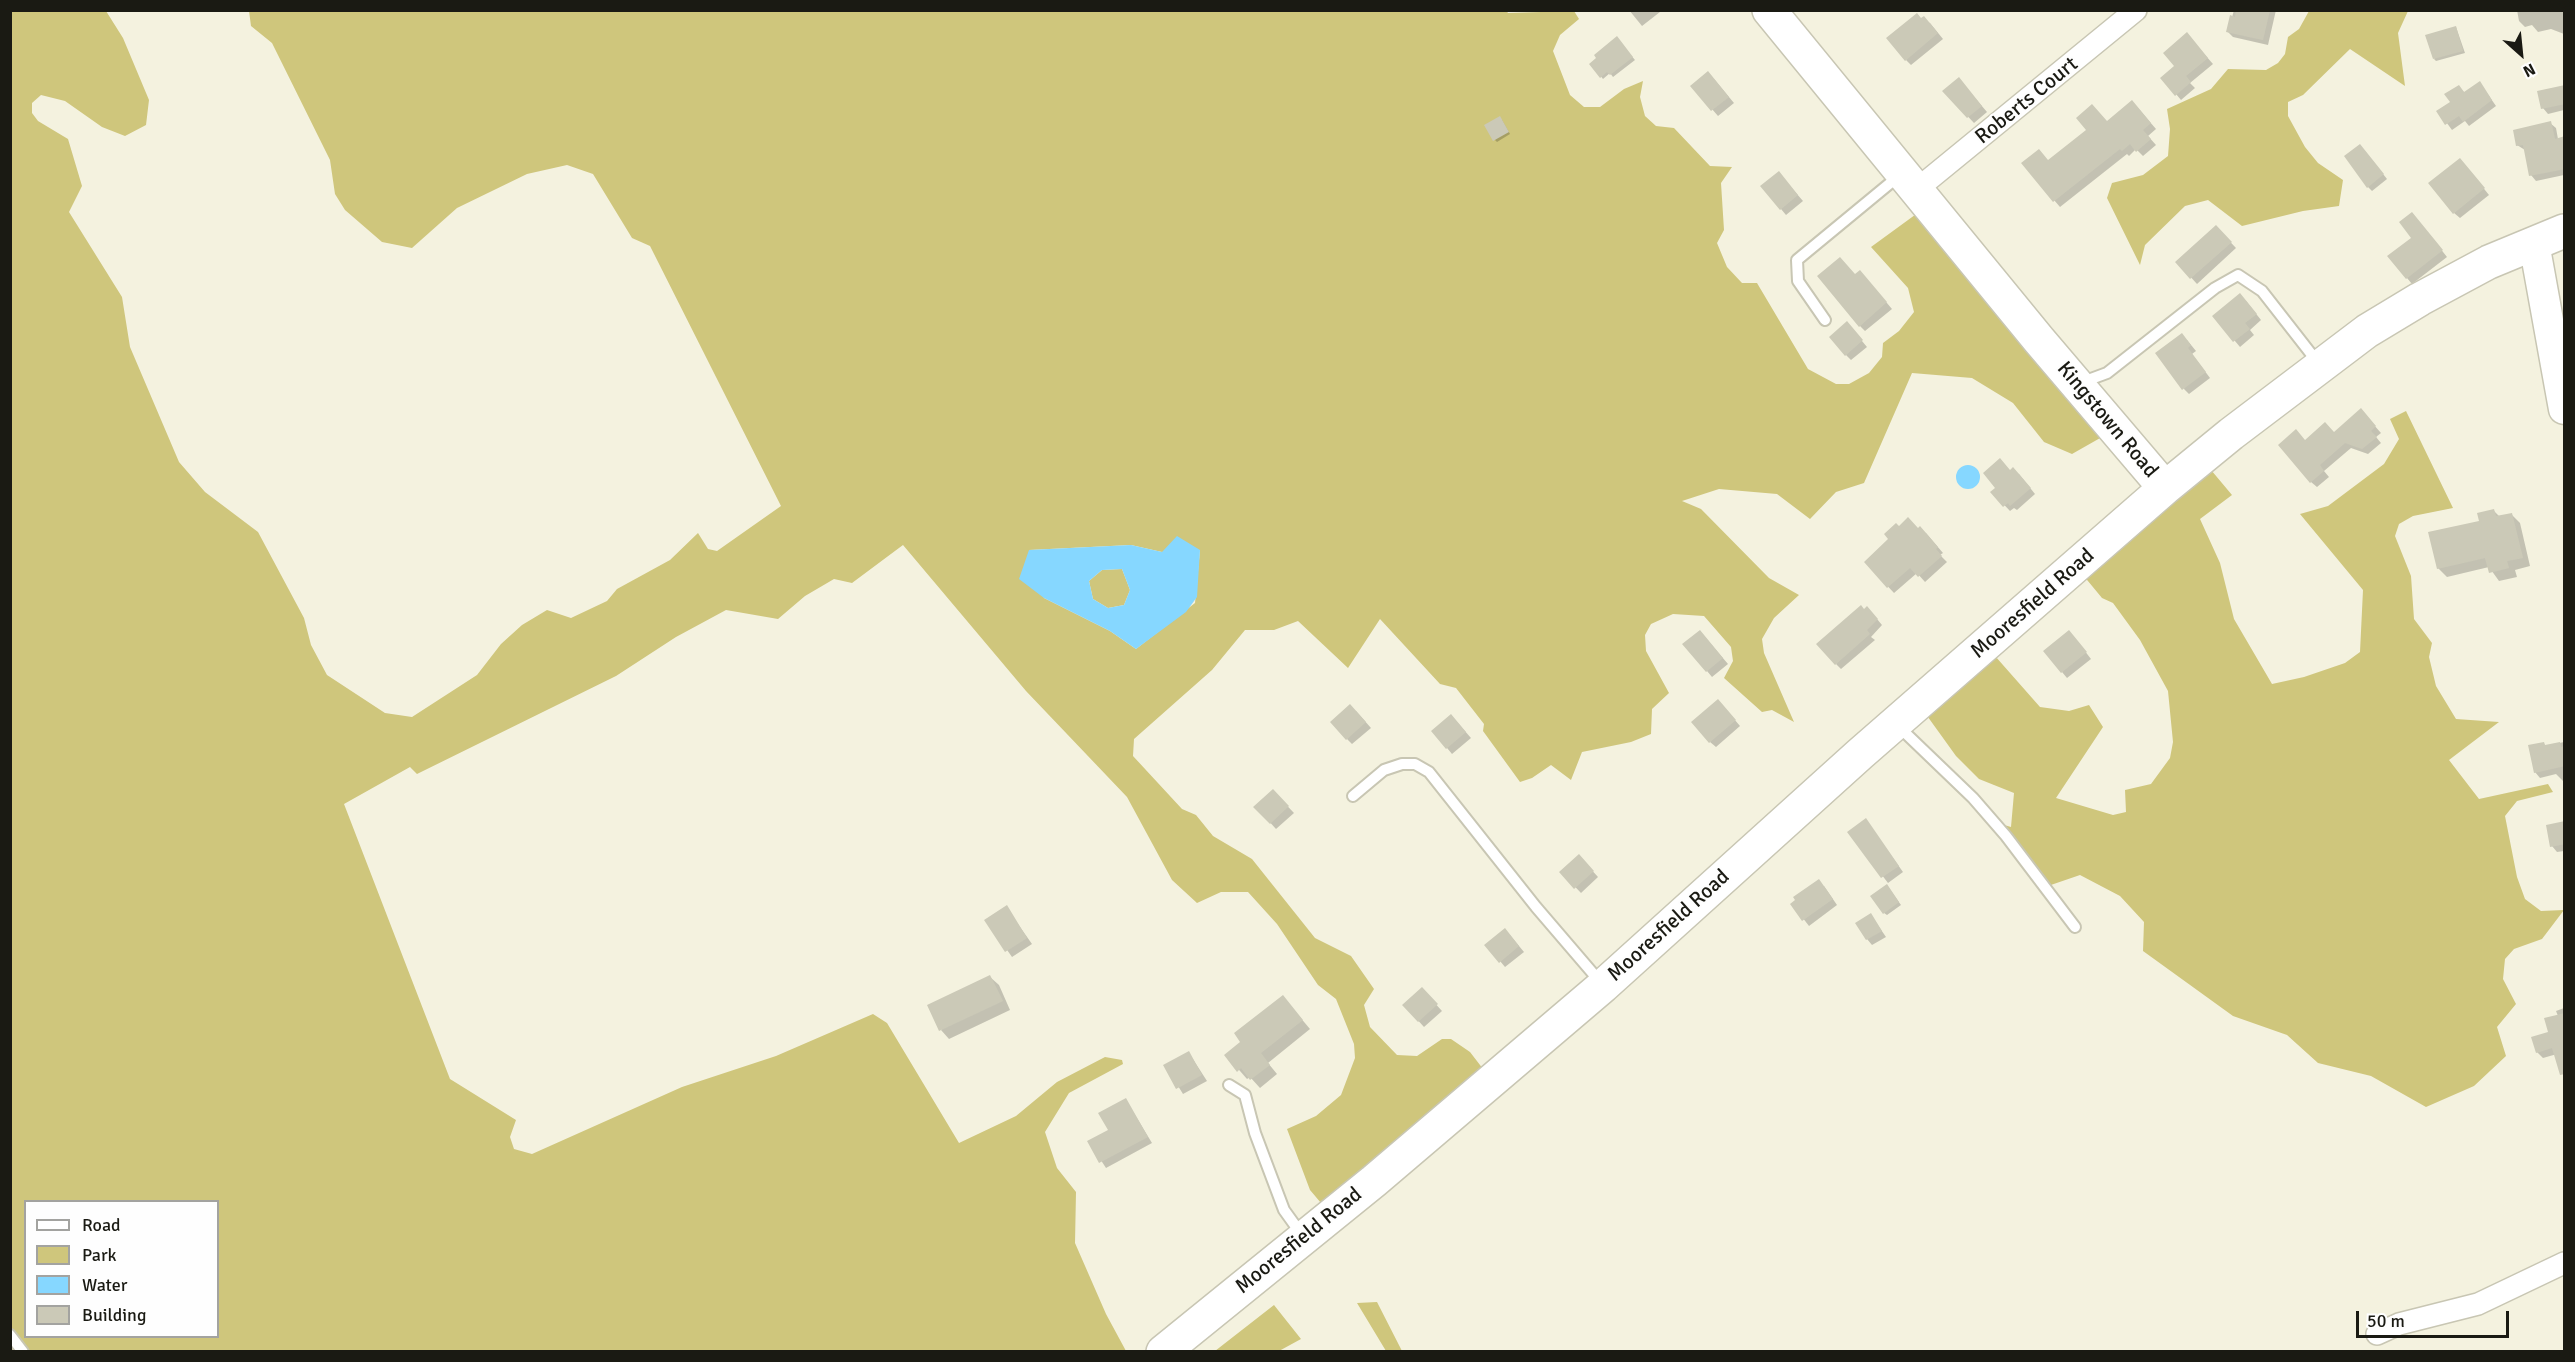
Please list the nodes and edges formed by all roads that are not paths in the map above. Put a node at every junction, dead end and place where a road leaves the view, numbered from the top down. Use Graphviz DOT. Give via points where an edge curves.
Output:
graph roads {
  1 [pos="1769,10"];
  2 [pos="2136,10"];
  3 [pos="1909,181"];
  4 [pos="2565,231"];
  5 [pos="2534,243"];
  6 [pos="1825,320"];
  7 [pos="2321,366"];
  8 [pos="2077,384"];
  9 [pos="2565,409"];
  10 [pos="2165,488"];
  11 [pos="1896,723"];
  12 [pos="1353,796"];
  13 [pos="2074,927"];
  14 [pos="1603,986"];
  15 [pos="1229,1085"];
  16 [pos="1304,1237"];
  17 [pos="2565,1263"];
  18 [pos="2377,1334"];
  19 [pos="10,1335"];
  20 [pos="23,1352"];
  21 [pos="1163,1352"];
  1 -- 3 [label="main road, Kingstown Road"];
  2 -- 3 [label="street, Roberts Court"];
  3 -- 6 [label="lane" via="1797,260 1798,281"];
  3 -- 8 [label="main road, Kingstown Road"];
  4 -- 5 [label="main road, Kingstown Road"];
  5 -- 7 [label="main road, Kingstown Road" via="2420,299"];
  5 -- 9 [label="street"];
  7 -- 8 [label="lane" via="2262,291 2238,274 2107,373"];
  7 -- 10 [label="main road, Kingstown Road"];
  8 -- 10 [label="main road, Kingstown Road"];
  10 -- 11 [label="main road, Mooresfield Road"];
  11 -- 13 [label="lane" via="1980,806"];
  11 -- 14 [label="main road, Mooresfield Road"];
  12 -- 14 [label="lane" via="1384,770 1402,764 1414,764 1429,772"];
  14 -- 16 [label="main road, Mooresfield Road"];
  15 -- 16 [label="lane" via="1245,1095 1284,1210"];
  16 -- 21 [label="main road, Mooresfield Road"];
  17 -- 18 [label="street" via="2478,1304 2399,1324"];
  19 -- 20 [label="lane"];
}
